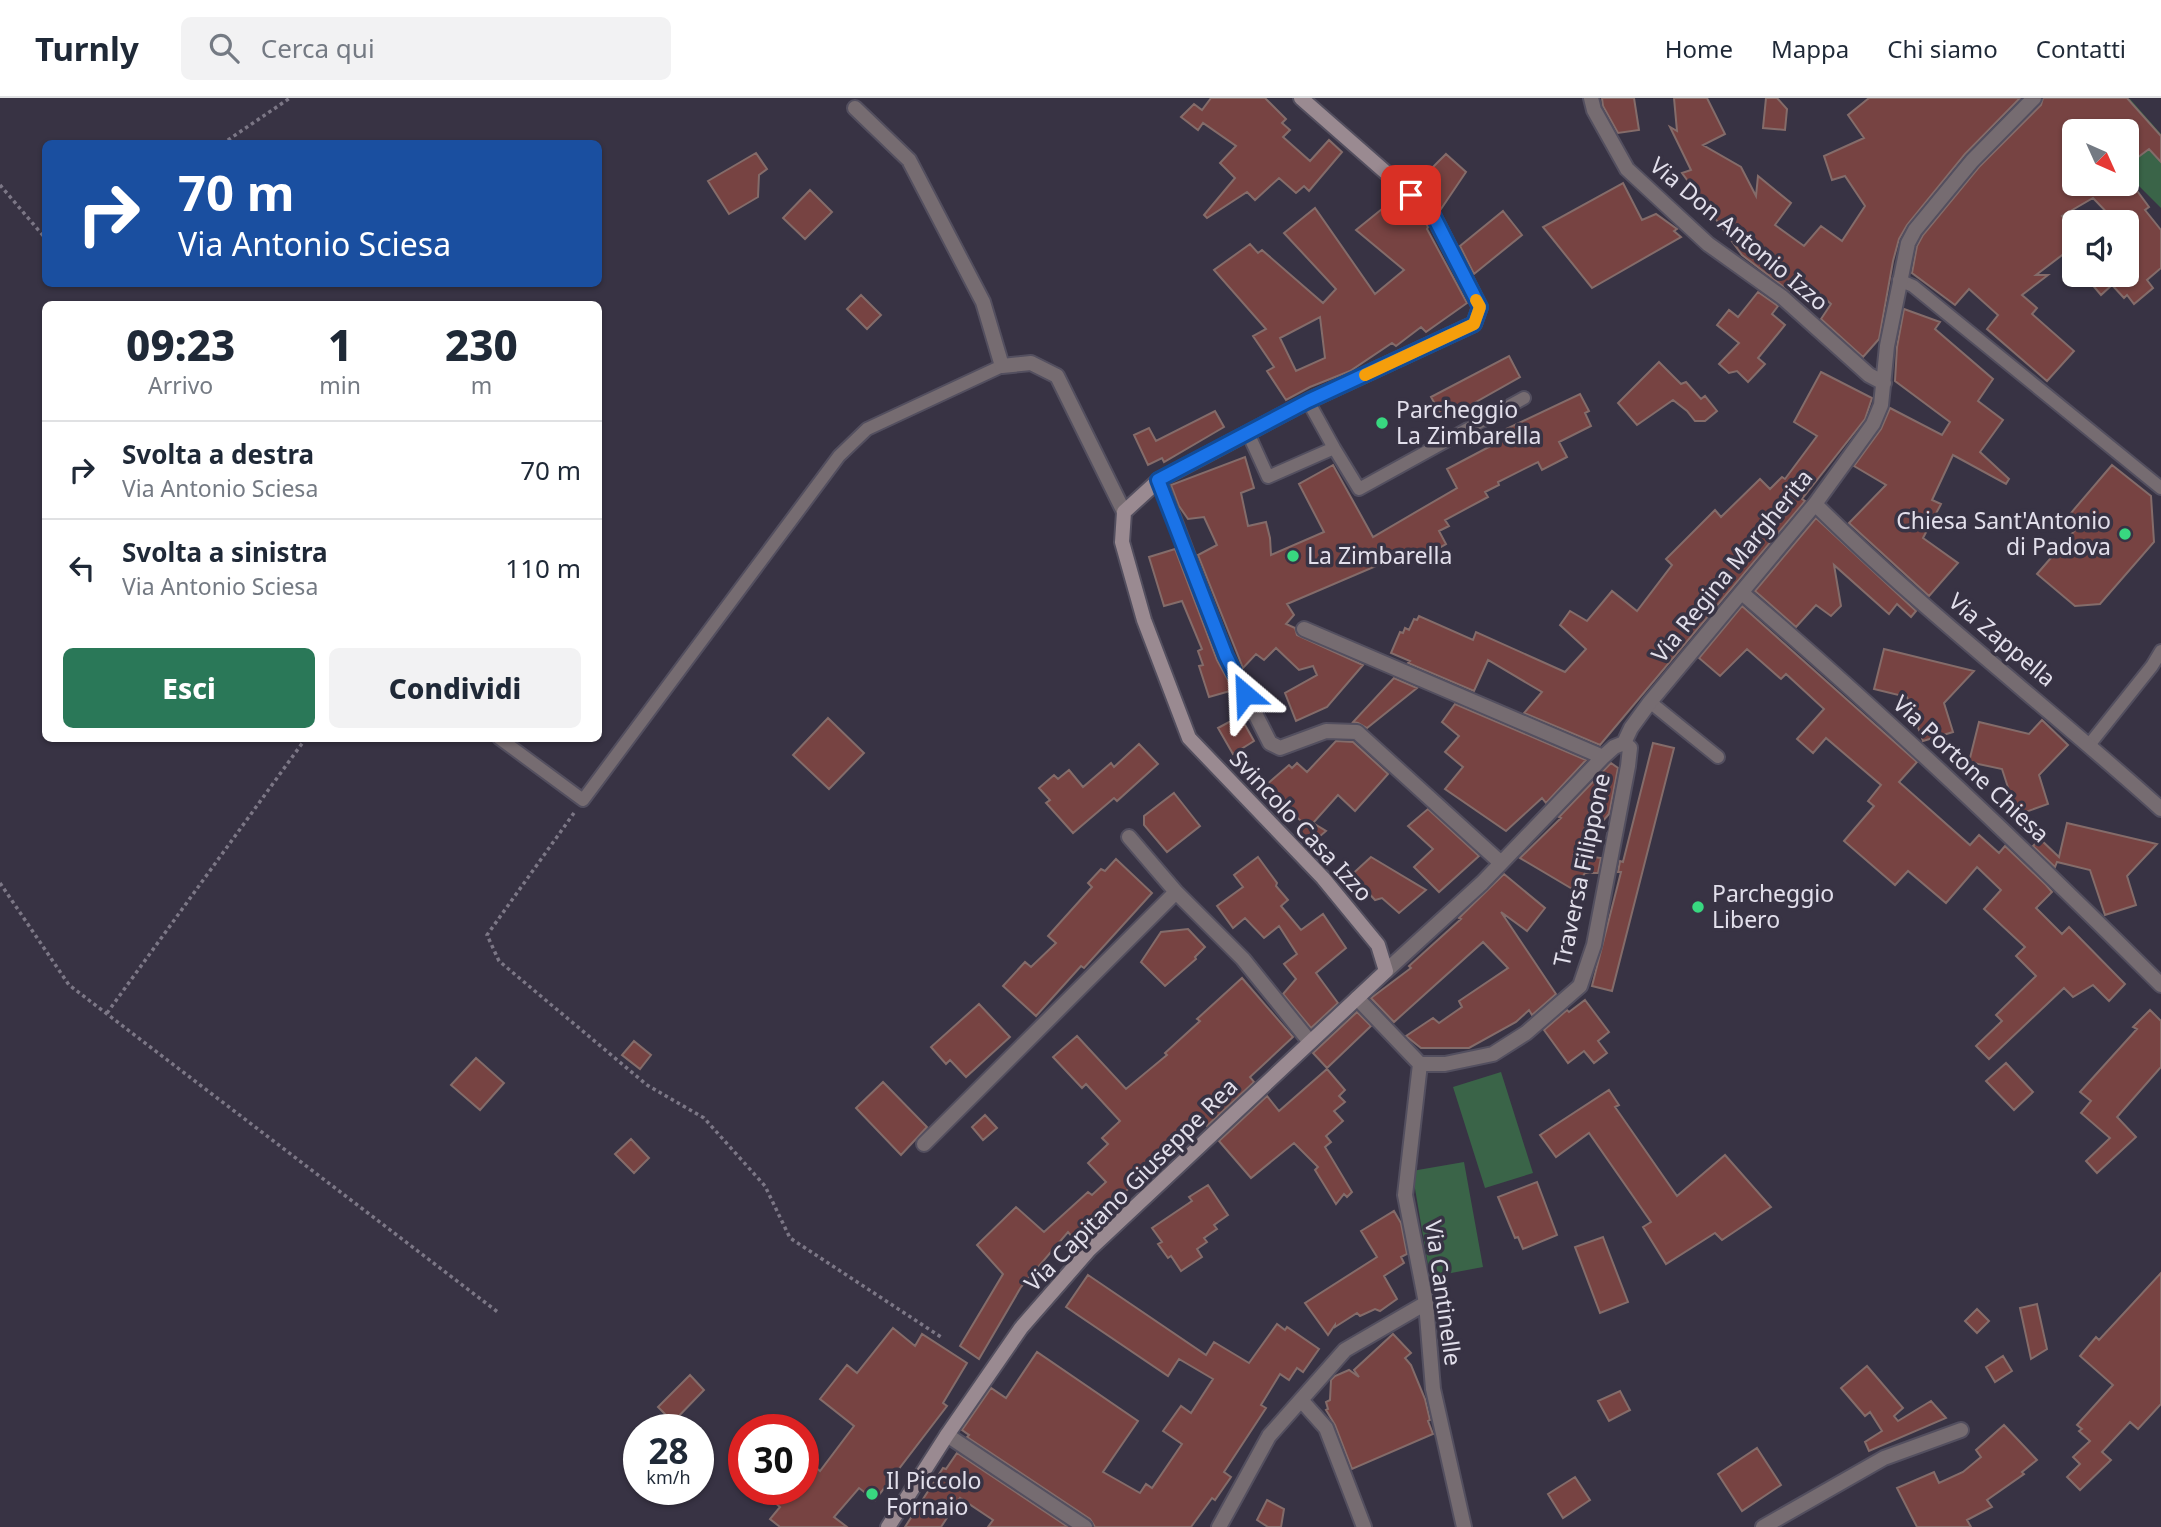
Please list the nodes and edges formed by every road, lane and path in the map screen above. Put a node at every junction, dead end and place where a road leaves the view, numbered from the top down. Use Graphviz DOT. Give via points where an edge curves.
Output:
graph roads {
  1 [pos="290,98"];
  2 [pos="1301,98"];
  3 [pos="1591,98"];
  4 [pos="2034,98"];
  5 [pos="855,108"];
  6 [pos="228,140"];
  7 [pos="0,185"];
  8 [pos="42,234"];
  9 [pos="1899,280"];
  10 [pos="1002,366"];
  11 [pos="1884,383"];
  12 [pos="1524,398"];
  13 [pos="1308,401"];
  14 [pos="1248,433"];
  15 [pos="1334,448"];
  16 [pos="1158,480"];
  17 [pos="2161,488"];
  18 [pos="1815,504"];
  19 [pos="1124,512"];
  20 [pos="1742,593"];
  21 [pos="1304,629"];
  22 [pos="2161,651"];
  23 [pos="1650,702"];
  24 [pos="303,742"];
  25 [pos="504,742"];
  26 [pos="1624,743"];
  27 [pos="2089,745"];
  28 [pos="1604,757"];
  29 [pos="1718,757"];
  30 [pos="583,800"];
  31 [pos="2161,809"];
  32 [pos="1129,837"];
  33 [pos="1500,863"];
  34 [pos="0,883"];
  35 [pos="1176,892"];
  36 [pos="1386,971"];
  37 [pos="2161,985"];
  38 [pos="1357,998"];
  39 [pos="107,1013"];
  40 [pos="1310,1042"];
  41 [pos="1420,1064"];
  42 [pos="924,1144"];
  43 [pos="1426,1303"];
  44 [pos="499,1313"];
  45 [pos="941,1337"];
  46 [pos="1301,1399"];
  47 [pos="1961,1430"];
  48 [pos="947,1435"];
  49 [pos="888,1527"];
  50 [pos="1085,1527"];
  51 [pos="1219,1527"];
  52 [pos="1364,1527"];
  53 [pos="1464,1527"];
  54 [pos="1763,1527"];
  1 -- 6 [label="path"];
  2 -- 13 [label="street" via="1432,213 1480,307 1474,324"];
  3 -- 11 [label="street, Via Don Antonio Izzo" via="1627,169 1708,244 1782,297 1869,375"];
  4 -- 9 [label="street, Via Regina Margherita" via="1972,161 1915,230"];
  5 -- 10 [label="street" via="909,160 983,302"];
  7 -- 8 [label="path"];
  9 -- 11 [label="street, Via Regina Margherita"];
  9 -- 17 [label="lane" via="1913,286"];
  10 -- 19 [label="street" via="1031,363 1057,376"];
  10 -- 30 [label="lane" via="867,429 839,456"];
  11 -- 18 [label="street, Via Regina Margherita" via="1872,424"];
  12 -- 15 [label="lane" via="1359,489"];
  13 -- 14 [label="street"];
  13 -- 15 [label="lane"];
  14 -- 15 [label="lane" via="1268,477"];
  14 -- 16 [label="street"];
  16 -- 19 [label="street"];
  16 -- 33 [label="street" via="1226,656 1270,743 1280,748 1326,731 1357,732"];
  18 -- 20 [label="street, Via Regina Margherita"];
  18 -- 27 [label="street, Via Zappella" via="1872,560"];
  19 -- 36 [label="street, Svincolo Casa Izzo" via="1122,542 1143,620 1189,738 1323,878 1378,946"];
  20 -- 23 [label="street, Via Regina Margherita"];
  20 -- 37 [label="street, Via Portone Chiesa" via="1898,731"];
  21 -- 28 [label="street"];
  22 -- 27 [label="lane"];
  23 -- 26 [label="street, Via Regina Margherita"];
  23 -- 29 [label="lane"];
  24 -- 39 [label="path"];
  25 -- 30 [label="lane"];
  26 -- 28 [label="street, Via Regina Margherita"];
  26 -- 41 [label="street, Traversa Filippone" via="1630,748 1628,766 1594,945 1580,986 1527,1033 1493,1054"];
  27 -- 31 [label="street, Via Zappella"];
  28 -- 33 [label="street, Via Regina Margherita"];
  30 -- 45 [label="path" via="487,935 499,961 647,1085 704,1118 765,1185 790,1238"];
  32 -- 35 [label="street"];
  33 -- 36 [label="street, Via Regina Margherita"];
  34 -- 39 [label="path" via="69,985"];
  35 -- 40 [label="street" via="1243,959"];
  35 -- 42 [label="street"];
  36 -- 38 [label="street, Via Regina Margherita"];
  38 -- 40 [label="street, Via Capitano Giuseppe Rea"];
  38 -- 41 [label="street"];
  39 -- 44 [label="path"];
  40 -- 48 [label="street, Via Capitano Giuseppe Rea" via="1089,1250 1021,1328"];
  41 -- 43 [label="street, Via Cantinelle" via="1405,1195"];
  43 -- 46 [label="street" via="1345,1350"];
  43 -- 53 [label="street, Via Cantinelle" via="1433,1389"];
  46 -- 51 [label="street" via="1269,1436"];
  46 -- 52 [label="street" via="1326,1428"];
  47 -- 54 [label="street" via="1884,1458"];
  48 -- 49 [label="street, Via Capitano Giuseppe Rea"];
  48 -- 50 [label="street"];
}
